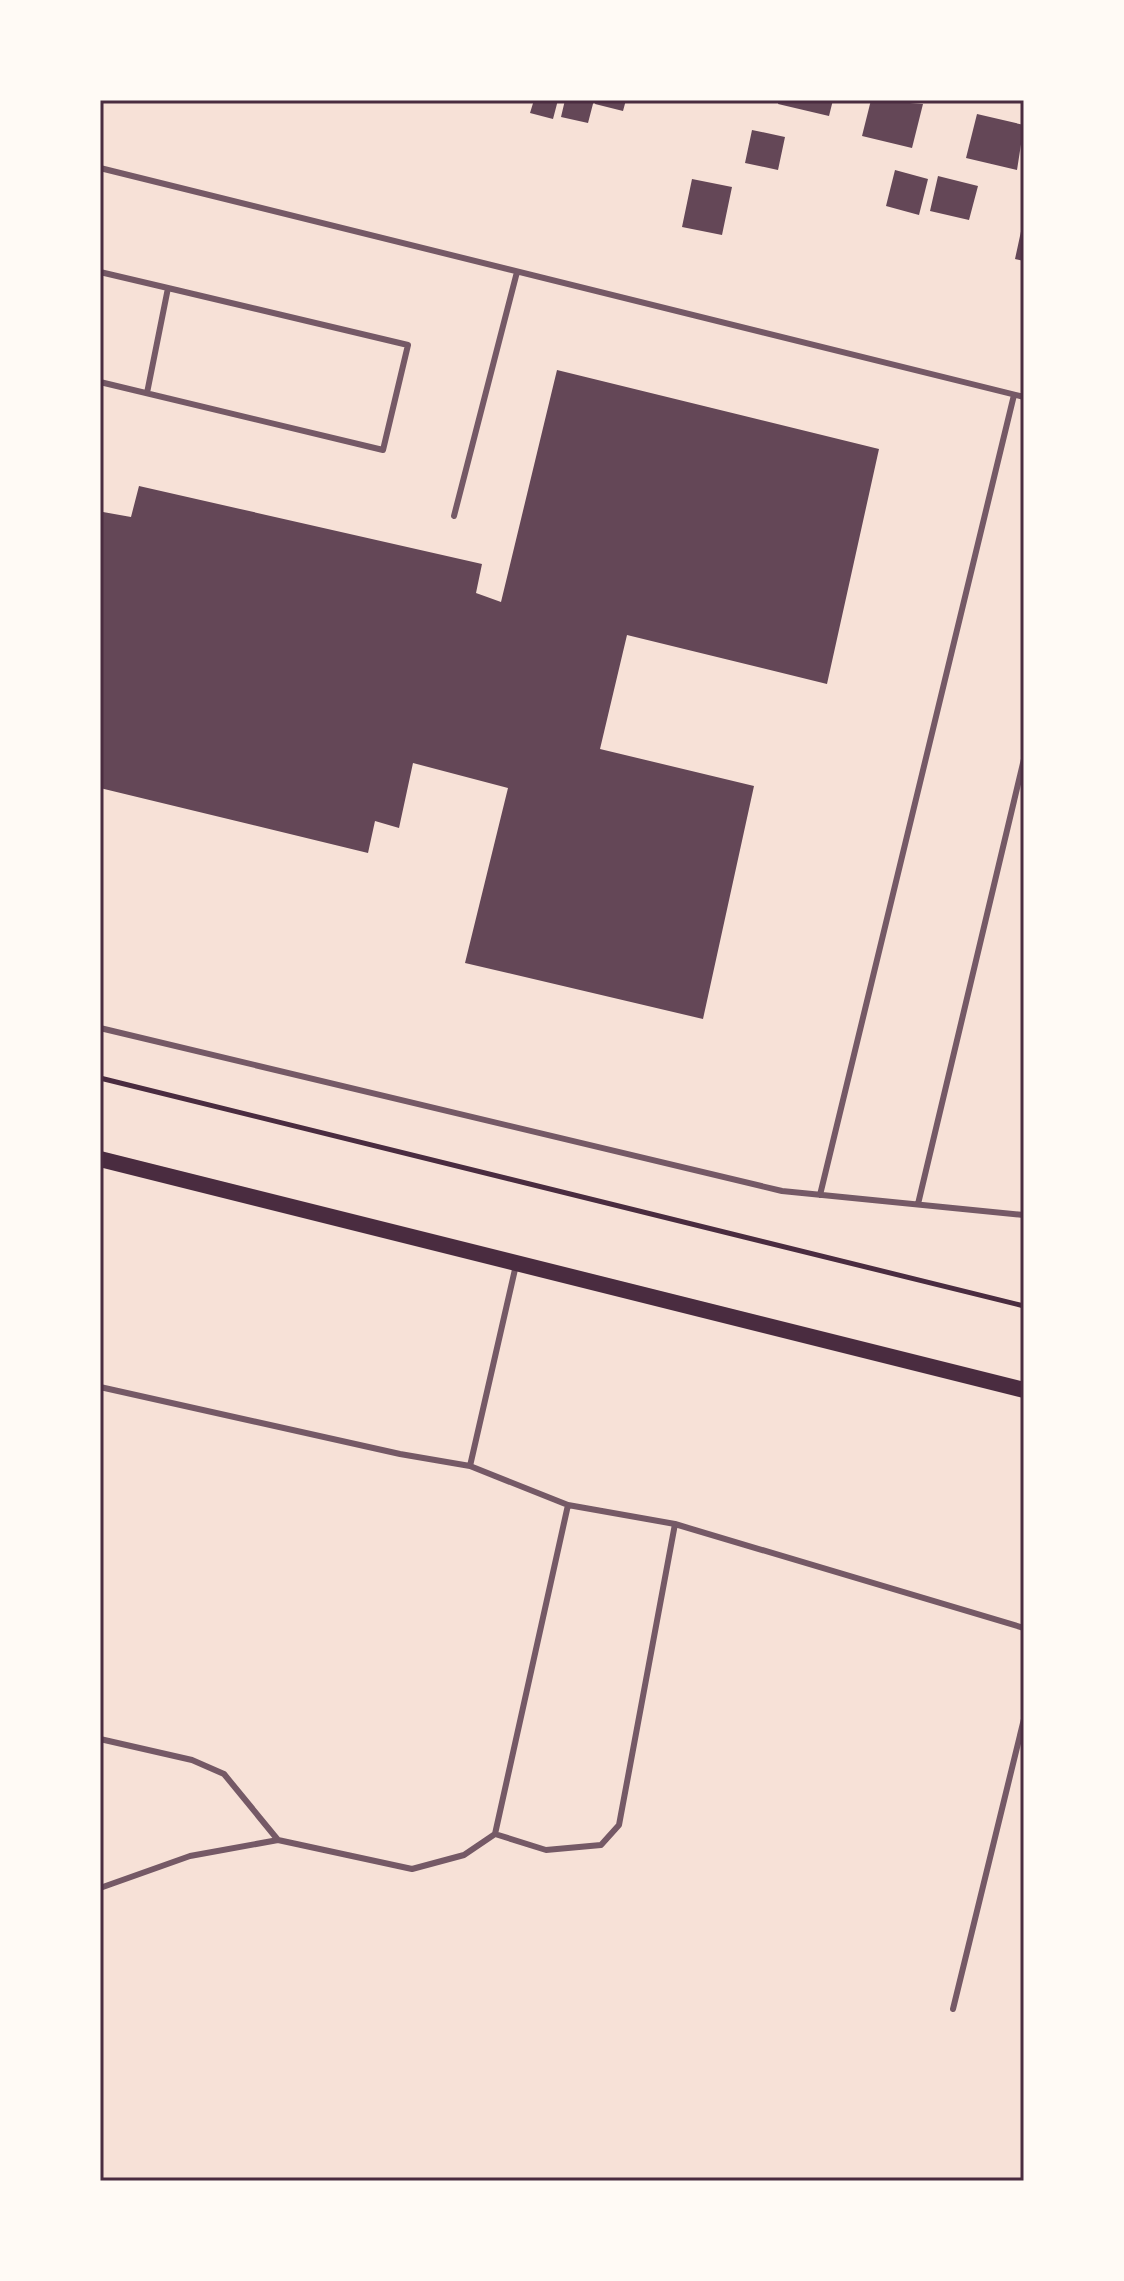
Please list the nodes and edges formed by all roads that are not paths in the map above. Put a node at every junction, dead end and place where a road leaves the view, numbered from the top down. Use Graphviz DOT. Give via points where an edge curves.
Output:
graph roads {
  1 [pos="100,168"];
  2 [pos="100,272"];
  3 [pos="517,272"];
  4 [pos="168,288"];
  5 [pos="100,382"];
  6 [pos="147,393"];
  7 [pos="1014,395"];
  8 [pos="1024,397"];
  9 [pos="454,516"];
  10 [pos="1024,759"];
  11 [pos="100,1028"];
  12 [pos="100,1159"];
  13 [pos="820,1195"];
  14 [pos="918,1204"];
  15 [pos="1024,1215"];
  16 [pos="516,1261"];
  17 [pos="100,1387"];
  18 [pos="1024,1390"];
  19 [pos="470,1466"];
  20 [pos="568,1505"];
  21 [pos="675,1524"];
  22 [pos="1024,1628"];
  23 [pos="1024,1719"];
  24 [pos="100,1739"];
  25 [pos="495,1834"];
  26 [pos="278,1840"];
  27 [pos="100,1888"];
  28 [pos="953,2009"];
  1 -- 3 [label="lane"];
  2 -- 4 [label="lane"];
  3 -- 7 [label="lane"];
  3 -- 9 [label="lane"];
  4 -- 6 [label="lane"];
  4 -- 6 [label="lane" via="408,345 383,450"];
  5 -- 6 [label="lane"];
  7 -- 8 [label="lane"];
  7 -- 13 [label="lane"];
  10 -- 14 [label="lane"];
  11 -- 13 [label="lane" via="782,1191"];
  12 -- 16 [label="main road"];
  13 -- 14 [label="lane"];
  14 -- 15 [label="lane"];
  16 -- 18 [label="main road"];
  16 -- 19 [label="lane"];
  17 -- 19 [label="lane"];
  19 -- 20 [label="lane"];
  20 -- 21 [label="lane"];
  20 -- 25 [label="lane"];
  21 -- 22 [label="lane"];
  21 -- 25 [label="lane" via="619,1825 601,1845 546,1850"];
  23 -- 28 [label="lane"];
  24 -- 26 [label="lane" via="192,1760 224,1774"];
  25 -- 26 [label="lane" via="464,1855 412,1869"];
  26 -- 27 [label="lane" via="190,1856"];
}
